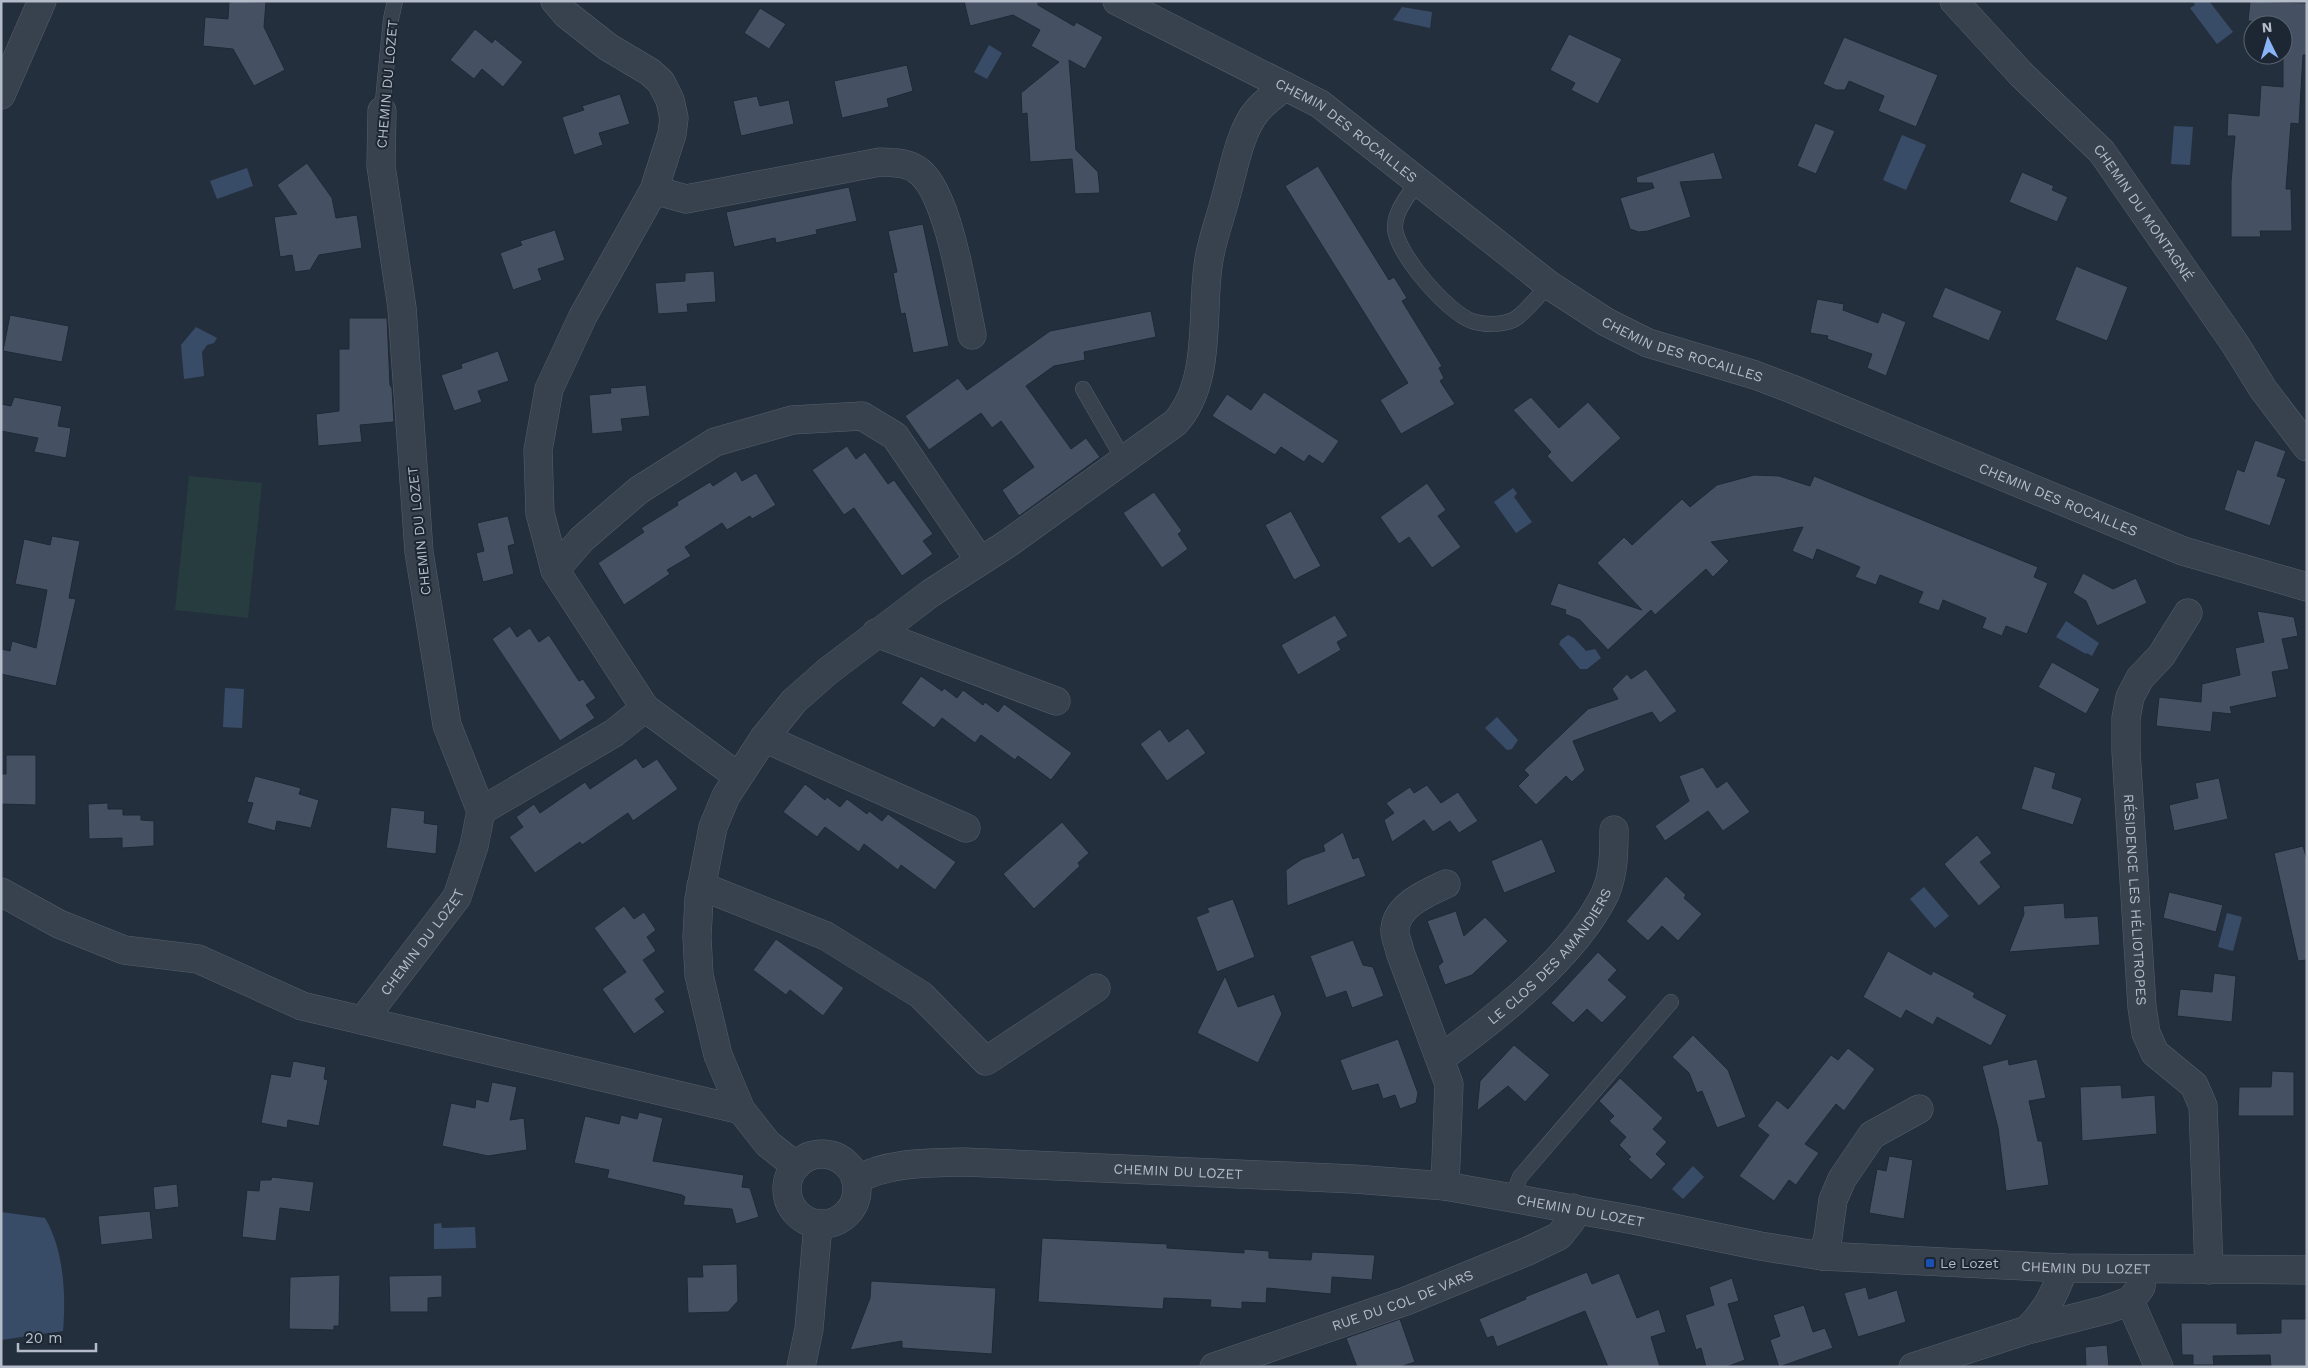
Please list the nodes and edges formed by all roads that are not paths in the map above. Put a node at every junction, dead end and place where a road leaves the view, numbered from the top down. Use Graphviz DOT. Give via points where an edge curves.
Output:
graph roads {
  1 [pos="42,1"];
  2 [pos="396,1"];
  3 [pos="556,1"];
  4 [pos="1116,1"];
  5 [pos="1954,1"];
  6 [pos="1286,86"];
  7 [pos="1,95"];
  8 [pos="382,111"];
  9 [pos="1418,181"];
  10 [pos="654,190"];
  11 [pos="1549,285"];
  12 [pos="972,335"];
  13 [pos="1083,389"];
  14 [pos="2307,447"];
  15 [pos="1124,460"];
  16 [pos="980,561"];
  17 [pos="555,570"];
  18 [pos="2307,587"];
  19 [pos="2188,613"];
  20 [pos="876,633"];
  21 [pos="1056,702"];
  22 [pos="645,708"];
  23 [pos="764,738"];
  24 [pos="739,774"];
  25 [pos="481,811"];
  26 [pos="966,828"];
  27 [pos="1614,830"];
  28 [pos="1446,884"];
  29 [pos="701,886"];
  30 [pos="1,892"];
  31 [pos="1096,988"];
  32 [pos="1671,1002"];
  33 [pos="363,1020"];
  34 [pos="1441,1058"];
  35 [pos="1919,1109"];
  36 [pos="741,1110"];
  37 [pos="796,1166"];
  38 [pos="856,1180"];
  39 [pos="1445,1186"];
  40 [pos="1512,1198"];
  41 [pos="1573,1208"];
  42 [pos="818,1224"];
  43 [pos="1822,1256"];
  44 [pos="2064,1268"];
  45 [pos="2142,1270"];
  46 [pos="2209,1270"];
  47 [pos="2307,1270"];
  48 [pos="2130,1301"];
  49 [pos="2027,1330"];
  50 [pos="801,1367"];
  51 [pos="1214,1367"];
  52 [pos="1912,1367"];
  53 [pos="2159,1367"];
  1 -- 7 [label="street"];
  2 -- 8 [label="lane, CHEMIN DU LOZET" via="391,19"];
  3 -- 10 [label="street" via="566,14 608,47 661,82 674,118"];
  4 -- 6 [label="street, CHEMIN DES ROCAILLES"];
  5 -- 14 [label="street, CHEMIN DU MONTAGNÉ" via="2021,74 2102,152"];
  6 -- 9 [label="street, CHEMIN DES ROCAILLES" via="1320,104"];
  6 -- 15 [label="street" via="1256,111 1243,138 1214,234 1208,266 1201,356 1187,406 1174,423"];
  8 -- 25 [label="street, CHEMIN DU LOZET" via="381,166 402,308 422,570 448,725"];
  9 -- 11 [label="street, CHEMIN DES ROCAILLES"];
  9 -- 11 [label="lane" via="1399,210 1395,229 1406,255 1444,302 1471,321 1492,324 1514,320"];
  10 -- 12 [label="street" via="686,199 880,162 906,164 930,183 940,206 952,238"];
  10 -- 17 [label="street" via="583,316 549,389 538,450 540,513"];
  11 -- 18 [label="street, CHEMIN DES ROCAILLES" via="1606,322 1648,342 1783,385 2183,551"];
  13 -- 15 [label="lane"];
  15 -- 16 [label="street"];
  16 -- 17 [label="street" via="895,436 862,416 792,420 715,442 639,490 582,539"];
  16 -- 20 [label="street"];
  17 -- 22 [label="street"];
  19 -- 46 [label="street, RÉSIDENCE LES HÉLIOTROPES" via="2161,656 2140,678 2130,697 2126,750 2146,1033 2155,1054 2194,1085 2203,1106"];
  20 -- 21 [label="street"];
  20 -- 23 [label="street" via="794,700"];
  22 -- 24 [label="street"];
  22 -- 25 [label="street" via="614,733"];
  23 -- 24 [label="street"];
  23 -- 26 [label="street"];
  24 -- 29 [label="street" via="713,827"];
  25 -- 33 [label="street, CHEMIN DU LOZET" via="474,846 457,897"];
  27 -- 34 [label="street, LE CLOS DES AMANDIERS" via="1614,862 1605,892 1585,928 1517,999"];
  28 -- 34 [label="street" via="1423,895 1400,913 1395,930 1400,952"];
  29 -- 31 [label="street" via="826,936 921,995 986,1061"];
  29 -- 36 [label="street" via="697,937 699,975 718,1056"];
  30 -- 33 [label="street" via="60,924 124,950 198,959 302,1006"];
  32 -- 40 [label="lane" via="1520,1177"];
  33 -- 36 [label="street"];
  34 -- 39 [label="street" via="1449,1084"];
  35 -- 43 [label="street" via="1872,1136 1842,1179 1833,1200"];
  36 -- 37 [label="street" via="768,1144"];
  37 -- 38 [label="street" via="806,1158 830,1156 842,1160"];
  37 -- 42 [label="street" via="789,1177 789,1202 796,1213"];
  38 -- 39 [label="street, CHEMIN DU LOZET" via="865,1174 899,1167 964,1162 1345,1178"];
  38 -- 42 [label="street" via="857,1194 844,1217 832,1223"];
  39 -- 40 [label="street, CHEMIN DU LOZET"];
  40 -- 41 [label="street, CHEMIN DU LOZET"];
  41 -- 43 [label="street, CHEMIN DU LOZET"];
  41 -- 51 [label="street, RUE DU COL DE VARS" via="1571,1221 1559,1236 1528,1251 1406,1301"];
  42 -- 50 [label="street" via="809,1329"];
  43 -- 44 [label="street, CHEMIN DU LOZET"];
  44 -- 45 [label="street, CHEMIN DU LOZET"];
  44 -- 49 [label="street" via="2043,1315"];
  45 -- 46 [label="street, CHEMIN DU LOZET"];
  45 -- 48 [label="street" via="2141,1287"];
  46 -- 47 [label="street, CHEMIN DU LOZET"];
  48 -- 49 [label="street"];
  48 -- 53 [label="street"];
  49 -- 52 [label="street"];
}
